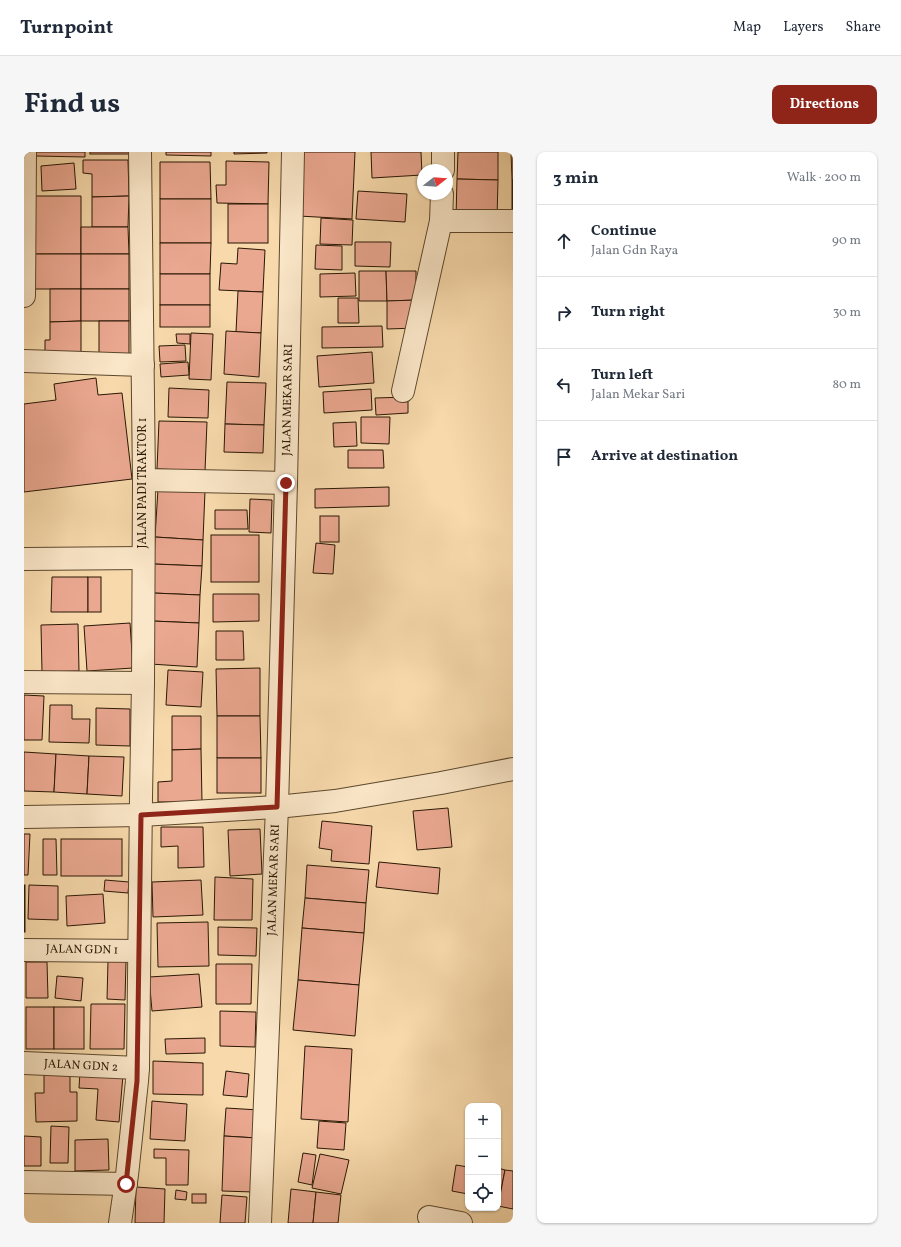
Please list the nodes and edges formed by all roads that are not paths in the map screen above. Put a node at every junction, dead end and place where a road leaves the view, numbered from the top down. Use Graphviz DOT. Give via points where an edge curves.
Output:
graph roads {
  1 [pos="25,152"];
  2 [pos="140,152"];
  3 [pos="292,152"];
  4 [pos="444,152"];
  5 [pos="443,164"];
  6 [pos="442,200"];
  7 [pos="441,221"];
  8 [pos="513,221"];
  9 [pos="24,296"];
  10 [pos="24,356"];
  11 [pos="143,365"];
  12 [pos="403,391"];
  13 [pos="144,480"];
  14 [pos="286,483"];
  15 [pos="143,558"];
  16 [pos="24,559"];
  17 [pos="24,682"];
  18 [pos="143,683"];
  19 [pos="513,769"];
  20 [pos="277,807"];
  21 [pos="141,815"];
  22 [pos="24,817"];
  23 [pos="24,950"];
  24 [pos="139,951"];
  25 [pos="24,1063"];
  26 [pos="138,1068"];
  27 [pos="24,1182"];
  28 [pos="126,1184"];
  29 [pos="429,1217"];
  30 [pos="120,1223"];
  31 [pos="260,1223"];
  32 [pos="461,1223"];
  1 -- 9 [label="street"];
  2 -- 11 [label="street, JALAN PADI TRAKTOR 1"];
  3 -- 14 [label="street, JALAN MEKAR SARI"];
  4 -- 5 [label="street"];
  6 -- 7 [label="street"];
  7 -- 8 [label="street"];
  7 -- 12 [label="street"];
  10 -- 11 [label="street"];
  11 -- 13 [label="street, JALAN PADI TRAKTOR 1"];
  13 -- 14 [label="street"];
  13 -- 15 [label="street, JALAN PADI TRAKTOR 1"];
  14 -- 20 [label="street, JALAN MEKAR SARI"];
  15 -- 16 [label="street"];
  15 -- 18 [label="street, JALAN PADI TRAKTOR 1"];
  17 -- 18 [label="street"];
  18 -- 21 [label="street, JALAN PADI TRAKTOR 1"];
  19 -- 20 [label="street" via="335,801"];
  20 -- 21 [label="street"];
  20 -- 31 [label="street, JALAN MEKAR SARI"];
  21 -- 22 [label="street"];
  21 -- 24 [label="street, JALAN PADI TRAKTOR 1"];
  23 -- 24 [label="street, JALAN GDN 1"];
  24 -- 26 [label="street, JALAN PADI TRAKTOR 1"];
  25 -- 26 [label="street, JALAN GDN 2"];
  26 -- 28 [label="street, JALAN PADI TRAKTOR 1"];
  27 -- 28 [label="street"];
  28 -- 30 [label="street, JALAN PADI TRAKTOR 1"];
  29 -- 32 [label="street"];
}
